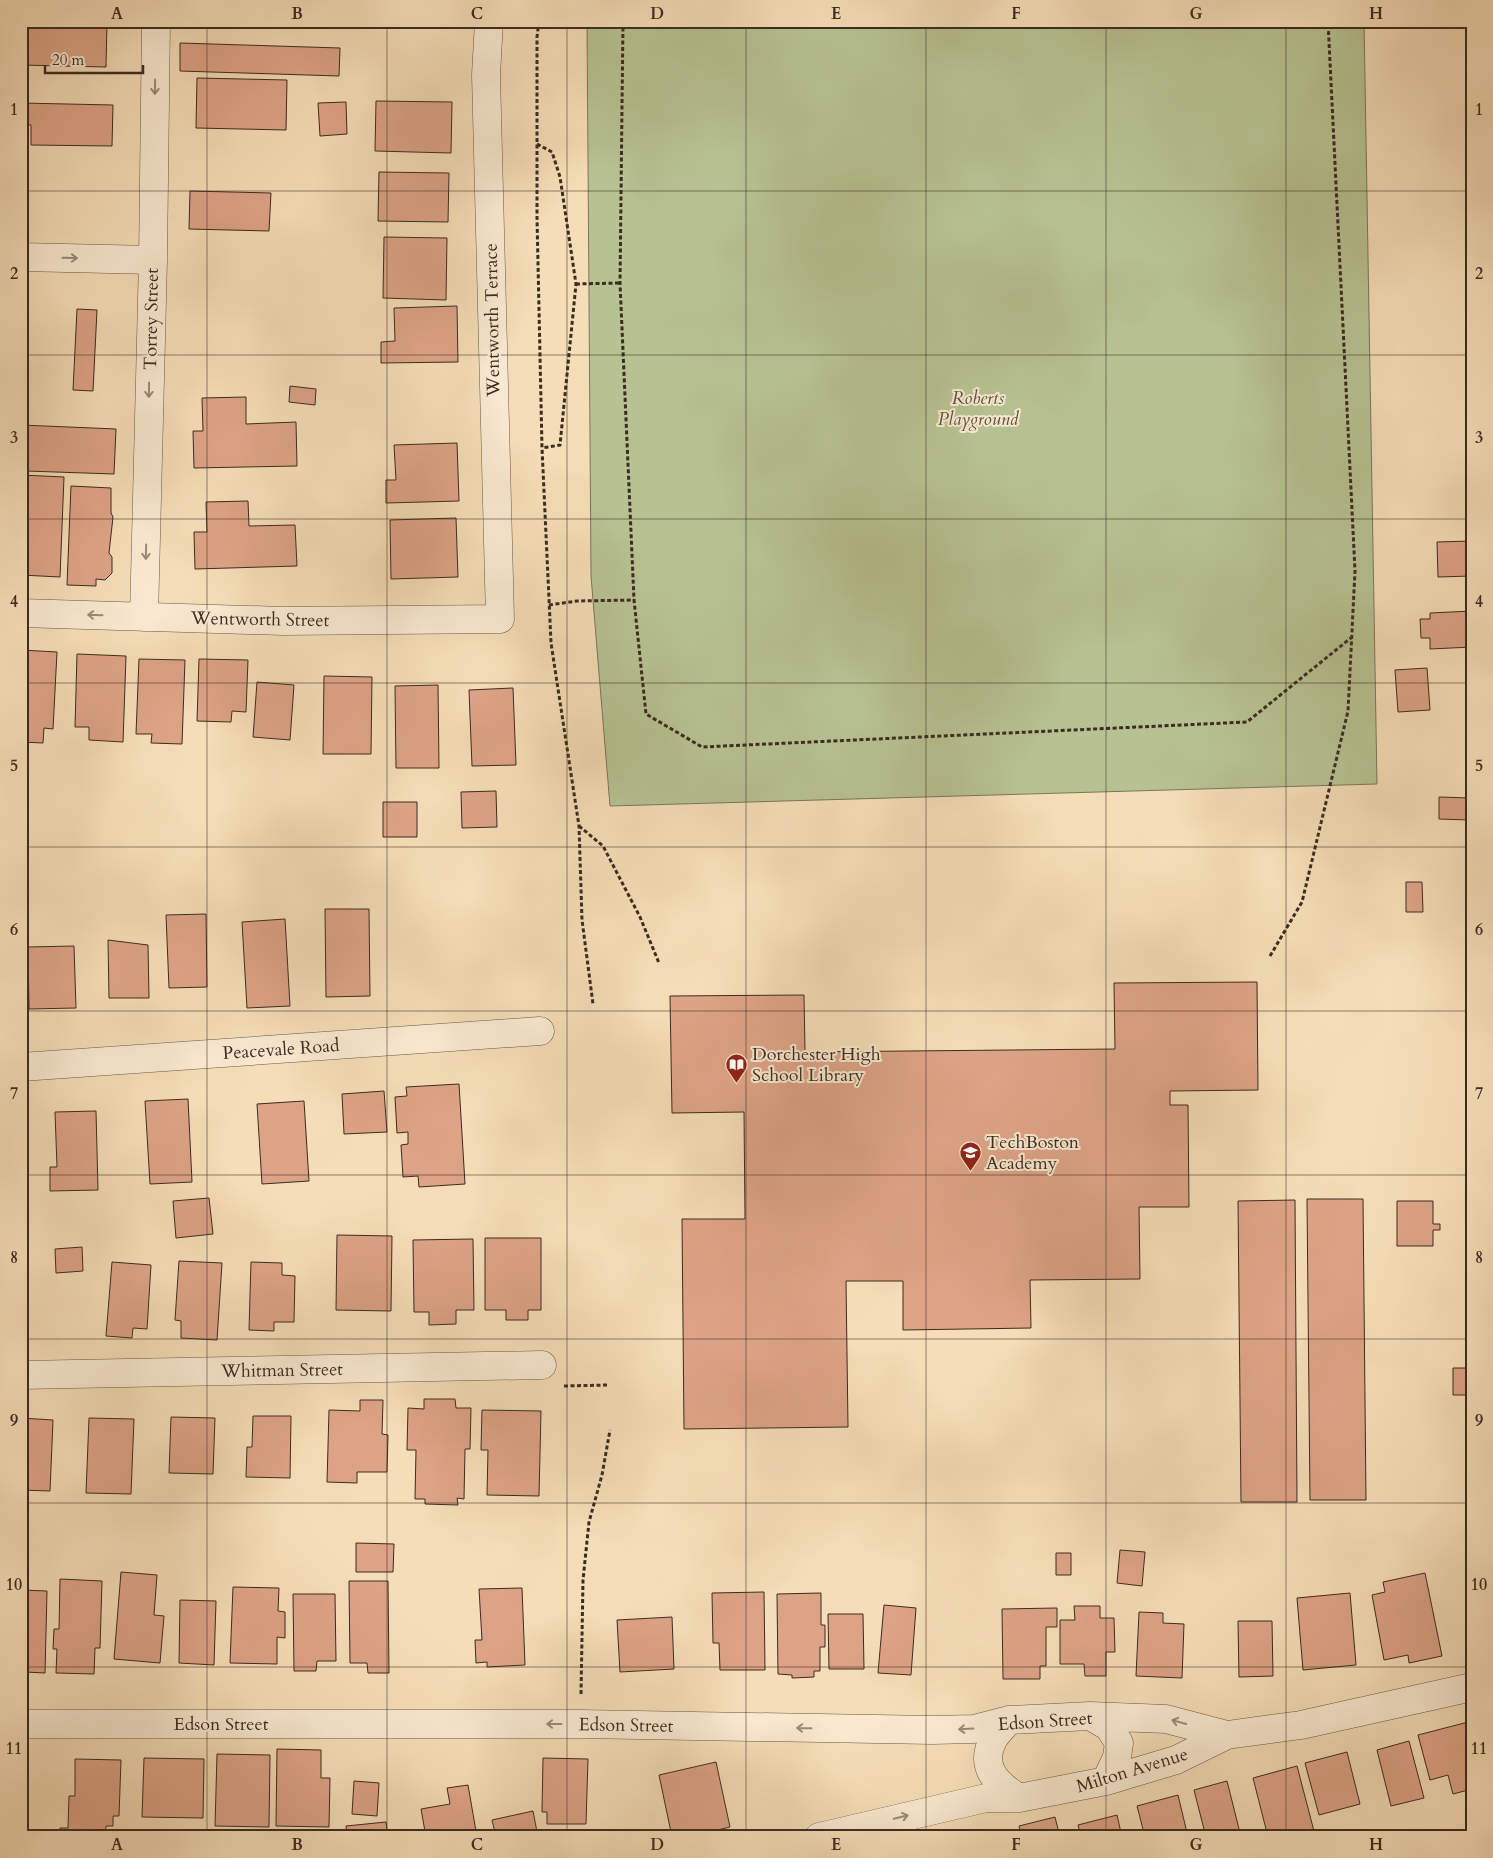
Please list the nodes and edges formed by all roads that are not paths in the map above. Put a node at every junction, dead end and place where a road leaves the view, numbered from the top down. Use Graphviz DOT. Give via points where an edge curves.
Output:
graph roads {
  1 [pos="156,21"];
  2 [pos="490,21"];
  3 [pos="21,256"];
  4 [pos="153,260"];
  5 [pos="21,613"];
  6 [pos="144,617"];
  7 [pos="500,619"];
  8 [pos="540,1031"];
  9 [pos="21,1068"];
  10 [pos="542,1365"];
  11 [pos="21,1375"];
  12 [pos="1472,1688"];
  13 [pos="1090,1716"];
  14 [pos="1009,1720"];
  15 [pos="21,1724"];
  16 [pos="1226,1735"];
  17 [pos="1106,1781"];
  18 [pos="1019,1798"];
  19 [pos="819,1837"];
  1 -- 4 [label="street, Torrey Street, one-way"];
  2 -- 7 [label="street, Wentworth Terrace" via="486,75"];
  3 -- 4 [label="street, one-way"];
  4 -- 6 [label="street, Torrey Street, one-way"];
  6 -- 5 [label="street, Wentworth Street, one-way"];
  6 -- 7 [label="street, Wentworth Street" via="284,621"];
  8 -- 9 [label="street, Peacevale Road"];
  10 -- 11 [label="street, Whitman Street"];
  12 -- 16 [label="street, Milton Avenue" via="1301,1725"];
  13 -- 14 [label="street, Edson Street"];
  16 -- 13 [label="street, Edson Street, one-way" via="1166,1719"];
  13 -- 17 [label="street" via="1109,1727 1119,1743 1117,1757"];
  14 -- 15 [label="street, Edson Street, one-way" via="974,1729 932,1730 581,1724"];
  14 -- 18 [label="street" via="994,1739 988,1758 993,1776 1001,1787"];
  16 -- 17 [label="street, Milton Avenue" via="1176,1760"];
  17 -- 18 [label="street, Milton Avenue"];
  19 -- 18 [label="street, Milton Avenue, one-way" via="986,1798"];
}
